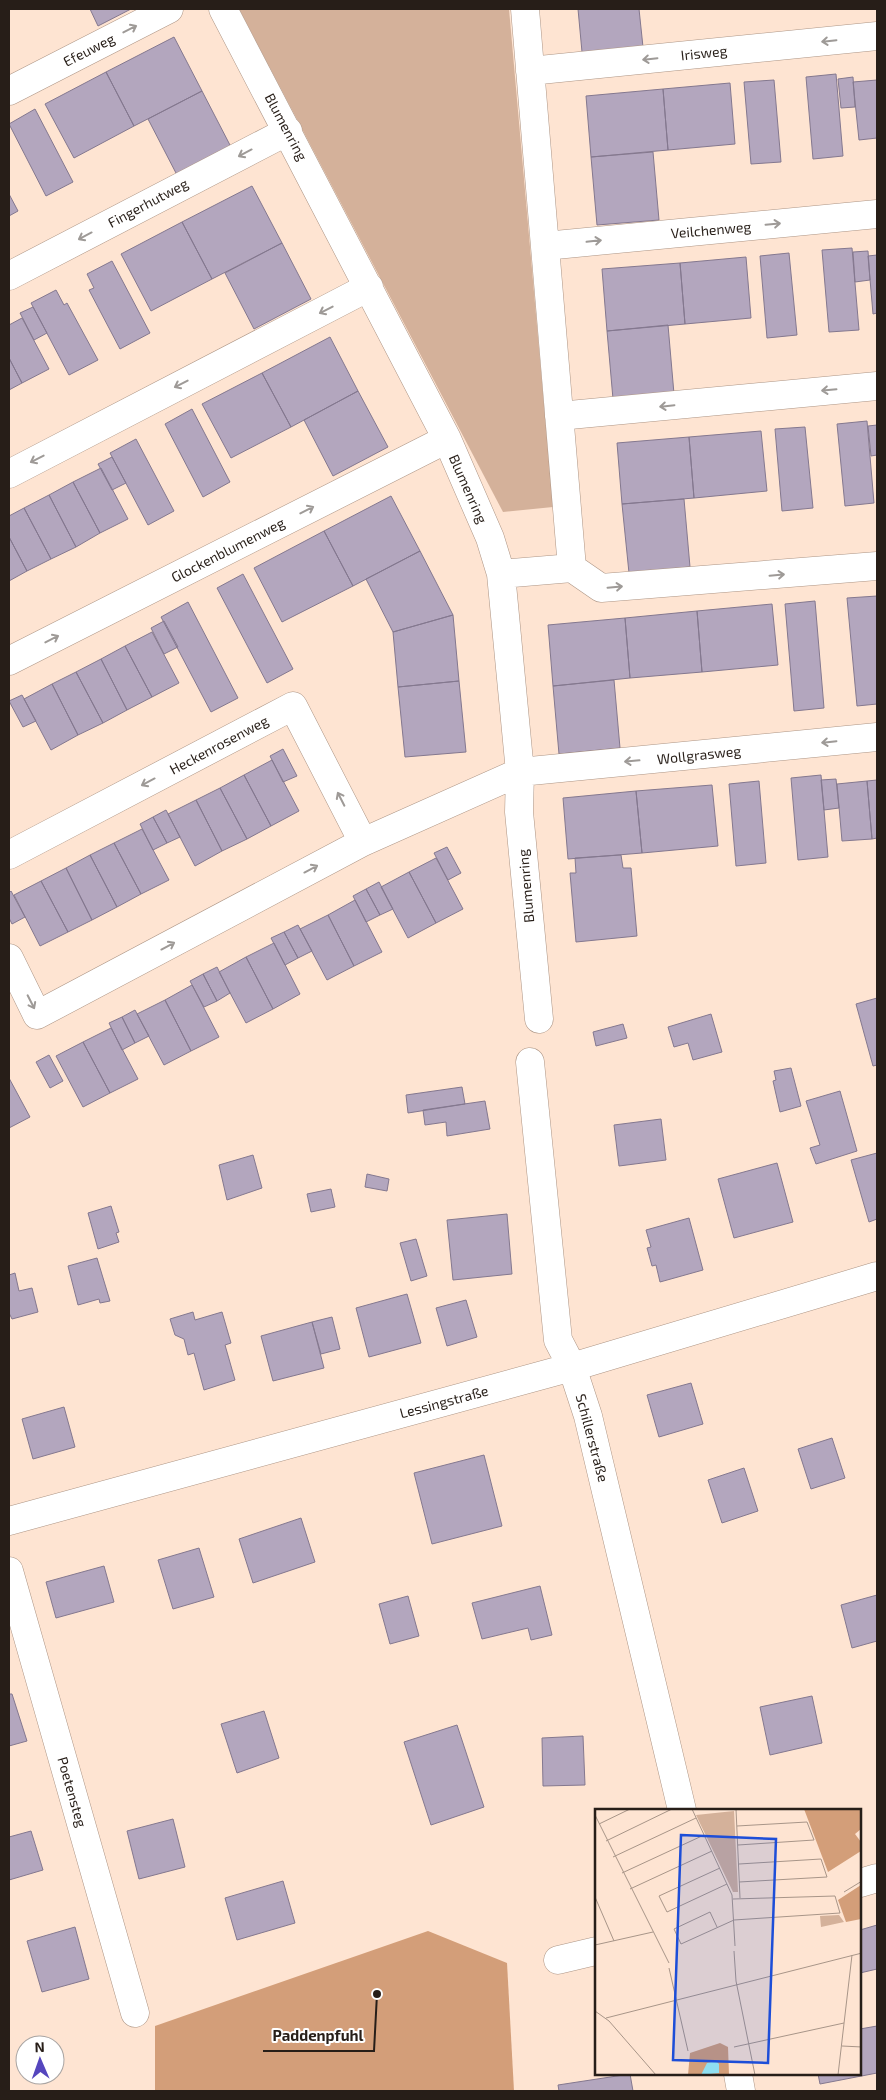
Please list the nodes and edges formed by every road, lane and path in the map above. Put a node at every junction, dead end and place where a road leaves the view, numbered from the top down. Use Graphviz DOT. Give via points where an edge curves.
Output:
graph roads {
  1 [pos="169,9"];
  2 [pos="224,9"];
  3 [pos="525,9"];
  4 [pos="877,36"];
  5 [pos="530,70"];
  6 [pos="9,91"];
  7 [pos="288,130"];
  8 [pos="877,214"];
  9 [pos="545,246"];
  10 [pos="9,276"];
  11 [pos="369,287"];
  12 [pos="877,386"];
  13 [pos="559,416"];
  14 [pos="447,439"];
  15 [pos="9,474"];
  16 [pos="877,566"];
  17 [pos="572,568"];
  18 [pos="501,574"];
  19 [pos="9,661"];
  20 [pos="877,737"];
  21 [pos="520,772"];
  22 [pos="363,842"];
  23 [pos="9,855"];
  24 [pos="9,958"];
  25 [pos="539,1019"];
  26 [pos="530,1062"];
  27 [pos="877,1276"];
  28 [pos="572,1367"];
  29 [pos="9,1521"];
  30 [pos="9,1571"];
  31 [pos="682,1809"];
  32 [pos="877,1878"];
  33 [pos="861,1883"];
  34 [pos="595,1951"];
  35 [pos="558,1960"];
  36 [pos="135,2013"];
  37 [pos="738,2075"];
  38 [pos="741,2091"];
  6 -- 1 [label="street, Efeuweg, one-way"];
  2 -- 7 [label="street, Blumenring"];
  3 -- 5 [label="street"];
  4 -- 5 [label="street, Irisweg, one-way"];
  5 -- 9 [label="street"];
  7 -- 10 [label="street, Fingerhutweg, one-way"];
  7 -- 11 [label="street, Blumenring"];
  9 -- 8 [label="street, Veilchenweg, one-way"];
  9 -- 13 [label="street"];
  11 -- 14 [label="street, Blumenring"];
  11 -- 15 [label="street, one-way"];
  12 -- 13 [label="street, one-way"];
  13 -- 17 [label="street"];
  14 -- 18 [label="street, Blumenring" via="490,538"];
  19 -- 14 [label="street, Glockenblumenweg, one-way"];
  17 -- 16 [label="street, one-way" via="601,588"];
  17 -- 18 [label="street"];
  18 -- 21 [label="street, Blumenring"];
  20 -- 21 [label="street, Wollgrasweg, one-way"];
  21 -- 22 [label="street"];
  21 -- 25 [label="street, Blumenring" via="519,812"];
  22 -- 23 [label="street, Heckenrosenweg, one-way" via="293,706"];
  24 -- 22 [label="street, one-way" via="37,1015"];
  26 -- 28 [label="street, Schillerstraße" via="558,1340"];
  27 -- 28 [label="street, Lessingstraße"];
  28 -- 29 [label="street, Lessingstraße"];
  28 -- 31 [label="street, Schillerstraße" via="590,1426"];
  30 -- 36 [label="street, Poetensteg"];
  32 -- 33 [label="street"];
  34 -- 35 [label="street"];
  37 -- 38 [label="street"];
}
